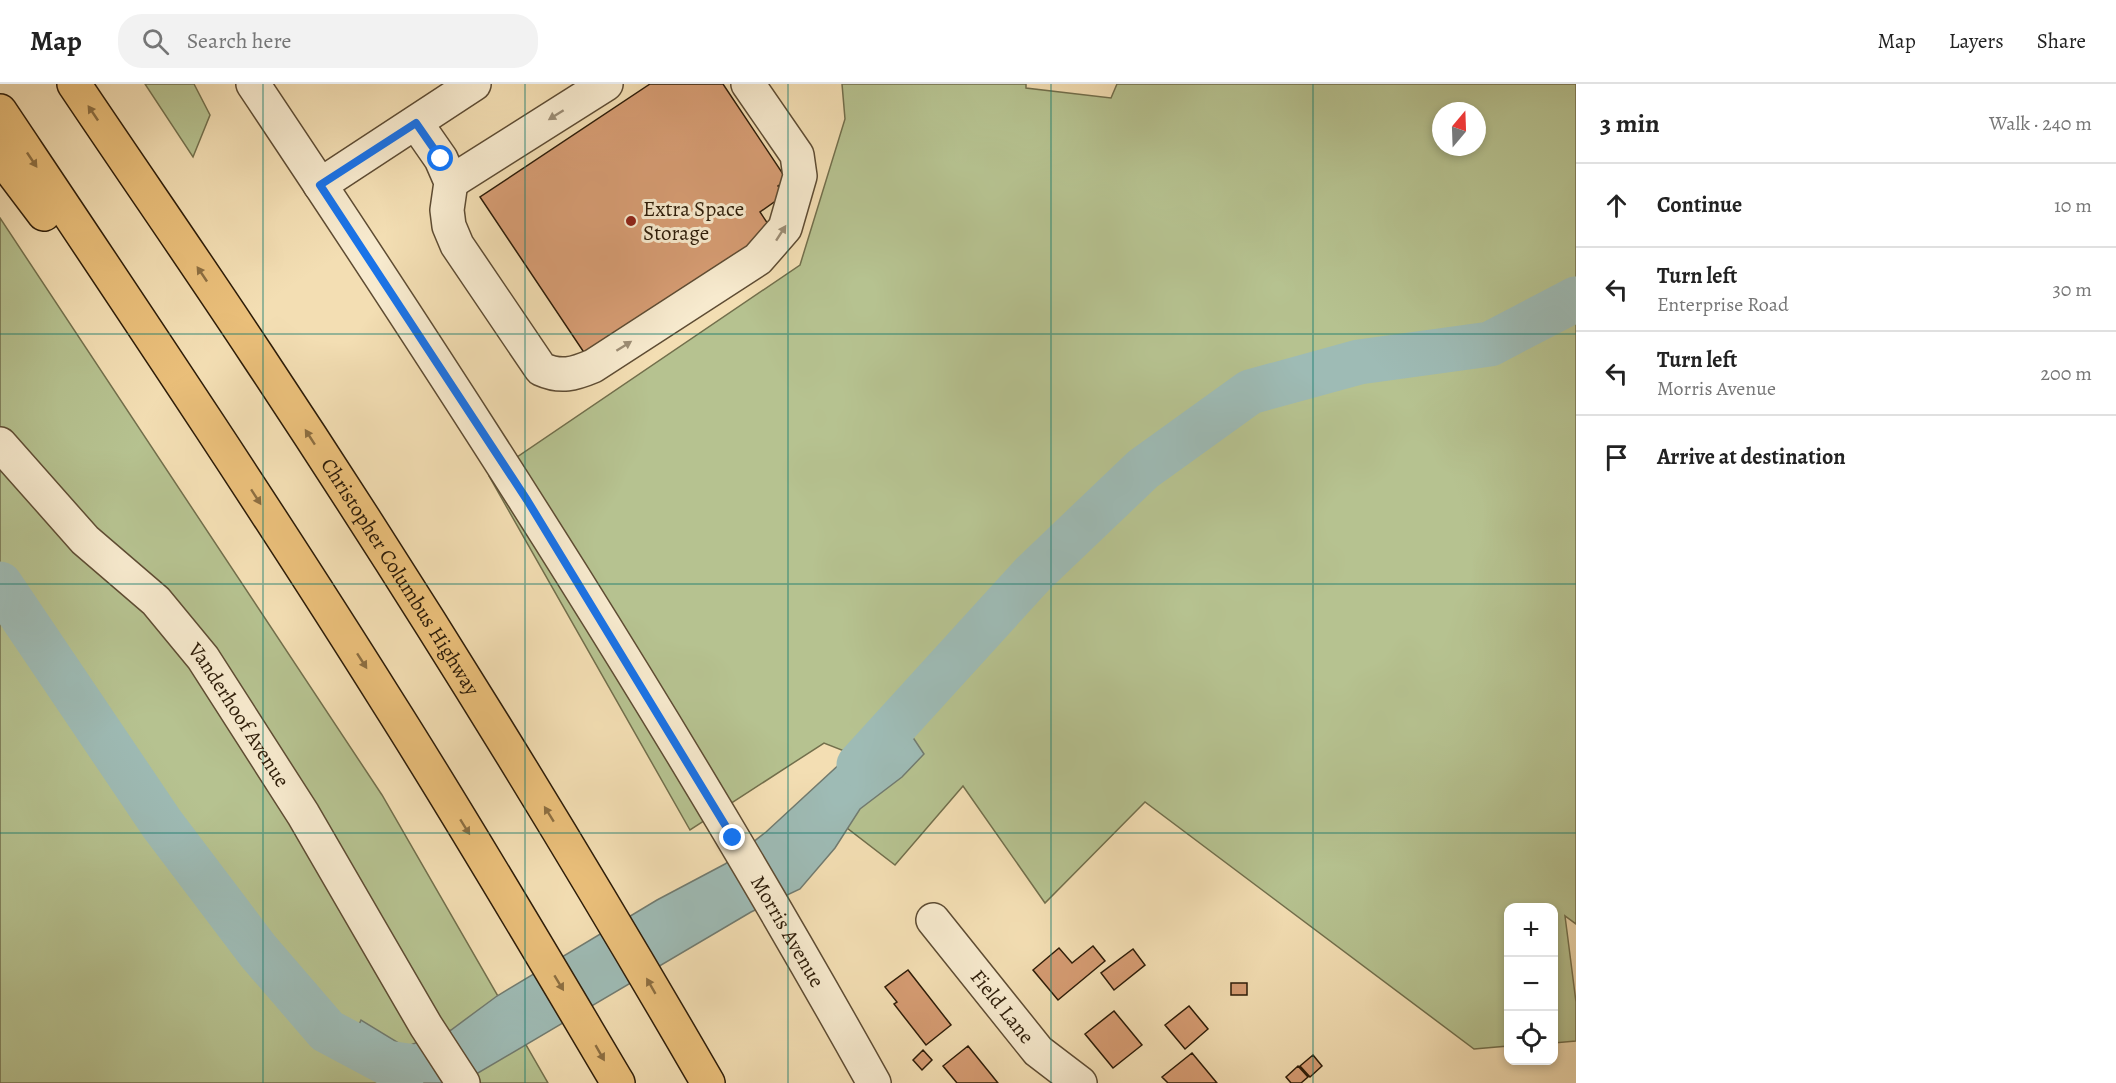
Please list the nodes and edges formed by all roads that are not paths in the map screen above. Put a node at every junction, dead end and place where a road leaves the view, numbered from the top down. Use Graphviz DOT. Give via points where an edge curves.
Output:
graph roads {
  1 [pos="74,84"];
  2 [pos="253,84"];
  3 [pos="474,84"];
  4 [pos="606,84"];
  5 [pos="748,84"];
  6 [pos="0,111"];
  7 [pos="416,123"];
  8 [pos="0,156"];
  9 [pos="451,182"];
  10 [pos="320,185"];
  11 [pos="0,444"];
  12 [pos="236,465"];
  13 [pos="933,920"];
  14 [pos="463,1083"];
  15 [pos="618,1083"];
  16 [pos="708,1083"];
  17 [pos="874,1083"];
  18 [pos="1080,1083"];
  16 -- 1 [label="highway, Christopher Columbus Highway, one-way" via="580,864 403,580"];
  2 -- 10 [label="street, Morris Avenue"];
  3 -- 7 [label="street"];
  4 -- 9 [label="street, one-way"];
  9 -- 5 [label="street, one-way" via="448,226 457,245 541,369 556,375 573,374 593,366 758,259 785,228 800,176 797,155"];
  6 -- 12 [label="highway, one-way"];
  7 -- 9 [label="street" via="441,159"];
  7 -- 10 [label="street"];
  8 -- 12 [label="highway"];
  10 -- 17 [label="street, Morris Avenue" via="527,500 776,910"];
  11 -- 14 [label="street, Vanderhoof Avenue" via="85,540 156,601 203,658 303,814"];
  12 -- 15 [label="highway, one-way" via="394,711"];
  13 -- 18 [label="street, Field Lane" via="1038,1051"];
}
